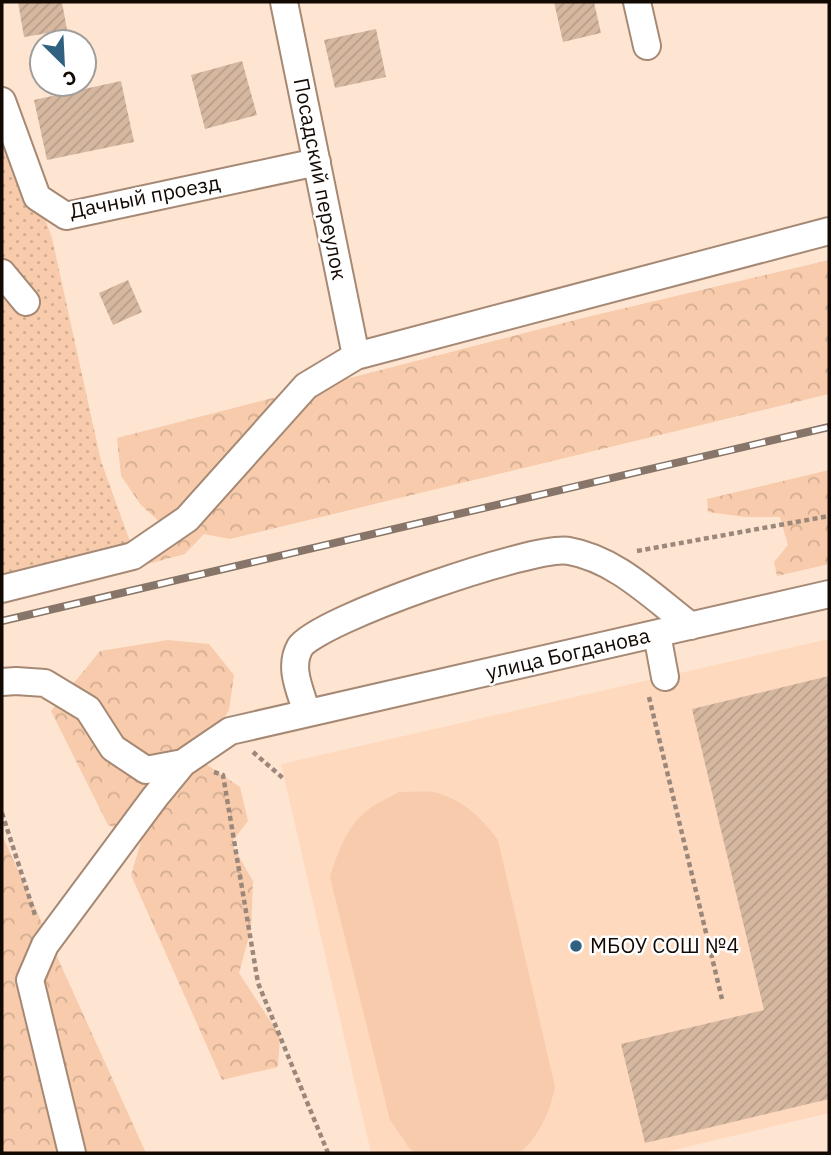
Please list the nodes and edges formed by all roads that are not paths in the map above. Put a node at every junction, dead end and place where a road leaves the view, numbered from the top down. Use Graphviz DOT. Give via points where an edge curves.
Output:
graph roads {
  1 [pos="284,2"];
  2 [pos="638,2"];
  3 [pos="647,46"];
  4 [pos="2,101"];
  5 [pos="317,162"];
  6 [pos="829,231"];
  7 [pos="2,273"];
  8 [pos="26,302"];
  9 [pos="356,356"];
  10 [pos="2,589"];
  11 [pos="829,594"];
  12 [pos="691,626"];
  13 [pos="657,634"];
  14 [pos="2,682"];
  15 [pos="657,686"];
  16 [pos="307,713"];
  17 [pos="183,762"];
  18 [pos="72,1153"];
  1 -- 5 [label="street, Посадский переулок"];
  2 -- 3 [label="street"];
  4 -- 5 [label="street, Дачный проезд" via="37,197 66,216"];
  5 -- 9 [label="street, Посадский переулок"];
  6 -- 9 [label="street"];
  7 -- 8 [label="street"];
  9 -- 10 [label="street" via="306,386 187,519 133,556"];
  11 -- 12 [label="street, улица Богданова"];
  12 -- 13 [label="street, улица Богданова"];
  12 -- 16 [label="street" via="594,558 566,550 541,552 381,602 302,644 293,664"];
  13 -- 15 [label="street"];
  13 -- 16 [label="street, улица Богданова"];
  14 -- 17 [label="street" via="45,683 88,709 113,748 146,770"];
  16 -- 17 [label="street, улица Богданова" via="230,732"];
  17 -- 18 [label="street" via="45,945 30,980"];
}
